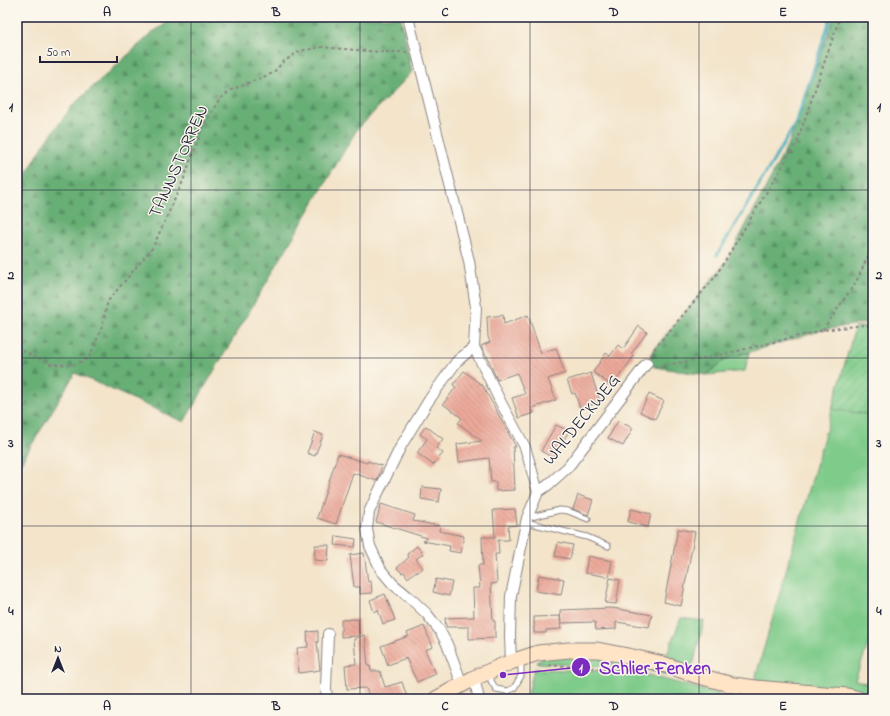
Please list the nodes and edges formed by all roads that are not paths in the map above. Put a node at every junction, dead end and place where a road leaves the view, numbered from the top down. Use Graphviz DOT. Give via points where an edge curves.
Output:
graph roads {
  1 [pos="408,17"];
  2 [pos="474,347"];
  3 [pos="647,363"];
  4 [pos="538,492"];
  5 [pos="588,519"];
  6 [pos="526,520"];
  7 [pos="608,546"];
  8 [pos="328,634"];
  9 [pos="516,660"];
  10 [pos="491,670"];
  11 [pos="468,681"];
  12 [pos="327,699"];
  13 [pos="436,699"];
  14 [pos="479,699"];
  15 [pos="859,699"];
  1 -- 2 [label="street" via="469,262 476,307"];
  2 -- 4 [label="street" via="500,403 525,447"];
  2 -- 11 [label="street" via="457,361 401,446 369,512 367,528 370,546 381,570 427,614 447,644 457,672"];
  3 -- 4 [label="street, WALDECKWEG" via="568,467"];
  4 -- 6 [label="street"];
  5 -- 6 [label="lane" via="560,510"];
  6 -- 7 [label="lane"];
  6 -- 9 [label="street" via="511,596 510,636"];
  8 -- 12 [label="street"];
  9 -- 10 [label="main road"];
  9 -- 10 [label="lane" via="521,676 514,688 506,691 496,689 491,681"];
  9 -- 15 [label="main road" via="538,653 597,650 663,664 733,685"];
  10 -- 11 [label="main road"];
  11 -- 13 [label="main road"];
  11 -- 14 [label="street"];
}
